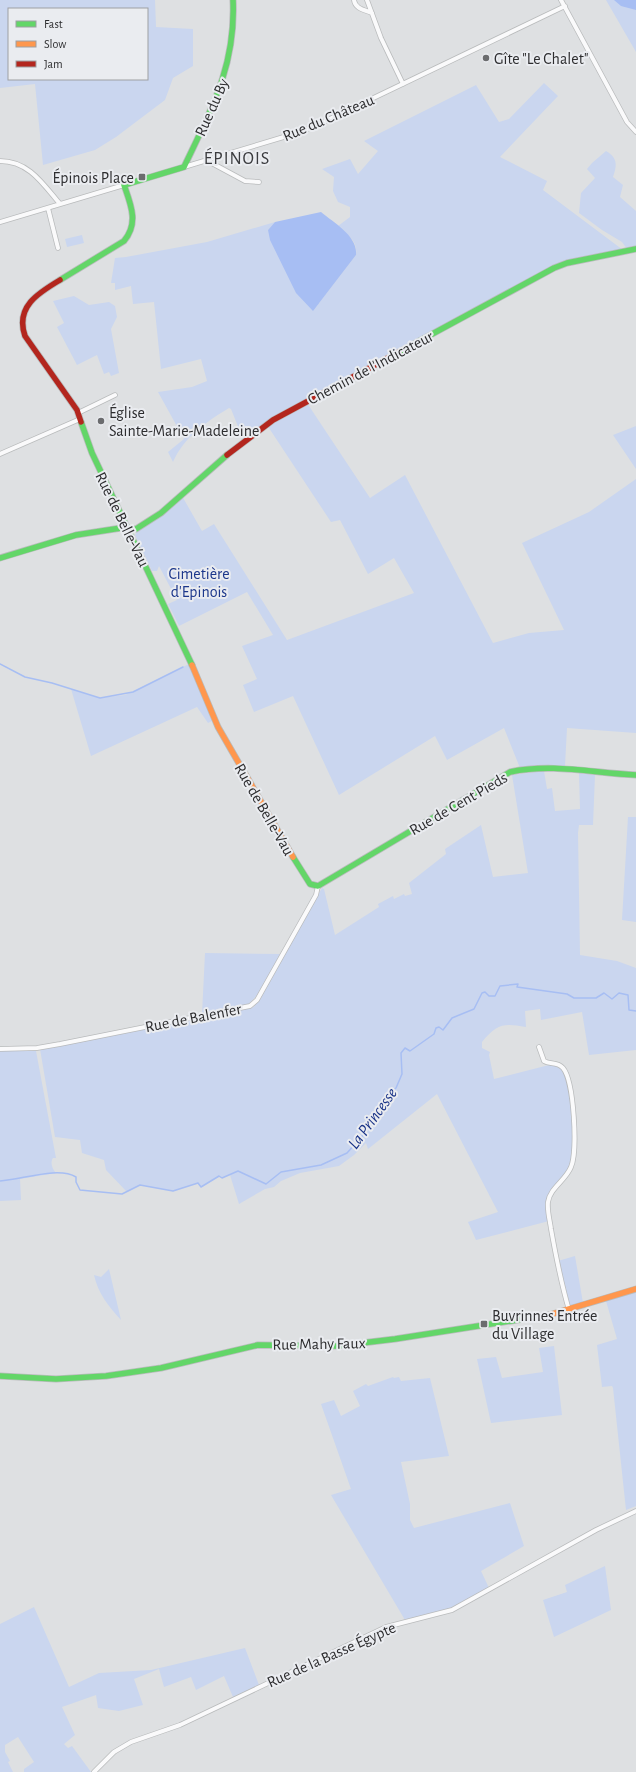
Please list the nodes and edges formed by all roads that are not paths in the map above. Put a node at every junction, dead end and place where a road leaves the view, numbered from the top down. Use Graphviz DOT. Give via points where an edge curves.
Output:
graph roads {
  1 [pos="233,0"];
  2 [pos="354,0"];
  3 [pos="367,0"];
  4 [pos="561,0"];
  5 [pos="565,6"];
  6 [pos="372,13"];
  7 [pos="403,84"];
  8 [pos="636,132"];
  9 [pos="206,160"];
  10 [pos="0,161"];
  11 [pos="184,167"];
  12 [pos="259,182"];
  13 [pos="124,185"];
  14 [pos="60,204"];
  15 [pos="48,208"];
  16 [pos="0,222"];
  17 [pos="58,248"];
  18 [pos="636,249"];
  19 [pos="115,395"];
  20 [pos="79,416"];
  21 [pos="0,454"];
  22 [pos="128,529"];
  23 [pos="0,558"];
  24 [pos="636,775"];
  25 [pos="318,886"];
  26 [pos="538,1047"];
  27 [pos="0,1049"];
  28 [pos="636,1289"];
  29 [pos="569,1310"];
  30 [pos="0,1376"];
  31 [pos="636,1511"];
  32 [pos="94,1772"];
  1 -- 11 [label="street, Rue du By" via="227,72"];
  2 -- 6 [label="street" via="358,8"];
  3 -- 6 [label="street"];
  4 -- 5 [label="street"];
  5 -- 7 [label="street, Rue du Château"];
  5 -- 8 [label="street" via="627,122"];
  6 -- 7 [label="street"];
  7 -- 9 [label="street, Rue du Château" via="297,134"];
  9 -- 11 [label="street, Rue du Château"];
  9 -- 12 [label="street" via="245,181"];
  10 -- 14 [label="street" via="17,163 30,171"];
  11 -- 13 [label="street"];
  13 -- 14 [label="street"];
  13 -- 20 [label="street, Rue de Belle-Vau" via="135,219 128,237 39,292 26,309 22,322 25,336"];
  14 -- 15 [label="street"];
  15 -- 16 [label="street"];
  15 -- 17 [label="street"];
  18 -- 22 [label="street, Chemin de l'Indicateur" via="554,268 273,420 218,462 161,513 136,528"];
  19 -- 20 [label="street"];
  20 -- 21 [label="street"];
  20 -- 22 [label="street, Rue de Belle-Vau" via="92,452"];
  22 -- 23 [label="street, Chemin de l'Indicateur" via="76,535"];
  22 -- 25 [label="street, Rue de Belle-Vau" via="183,644 218,727 298,866 310,884"];
  24 -- 25 [label="street, Rue de Cent Pieds" via="548,768 510,772"];
  25 -- 27 [label="street, Rue de Balenfer" via="316,895 257,1000 250,1006 37,1048"];
  26 -- 29 [label="street" via="544,1060 562,1066 570,1087 574,1155 567,1174 552,1192 548,1207 555,1253"];
  28 -- 29 [label="street, Rue Mahy Faux"];
  29 -- 30 [label="street, Rue Mahy Faux" via="518,1322 355,1345 258,1345 115,1376 56,1379"];
  31 -- 32 [label="street, Rue de la Basse Égypte" via="596,1530 452,1610 386,1627 180,1725 131,1742 114,1752"];
}
